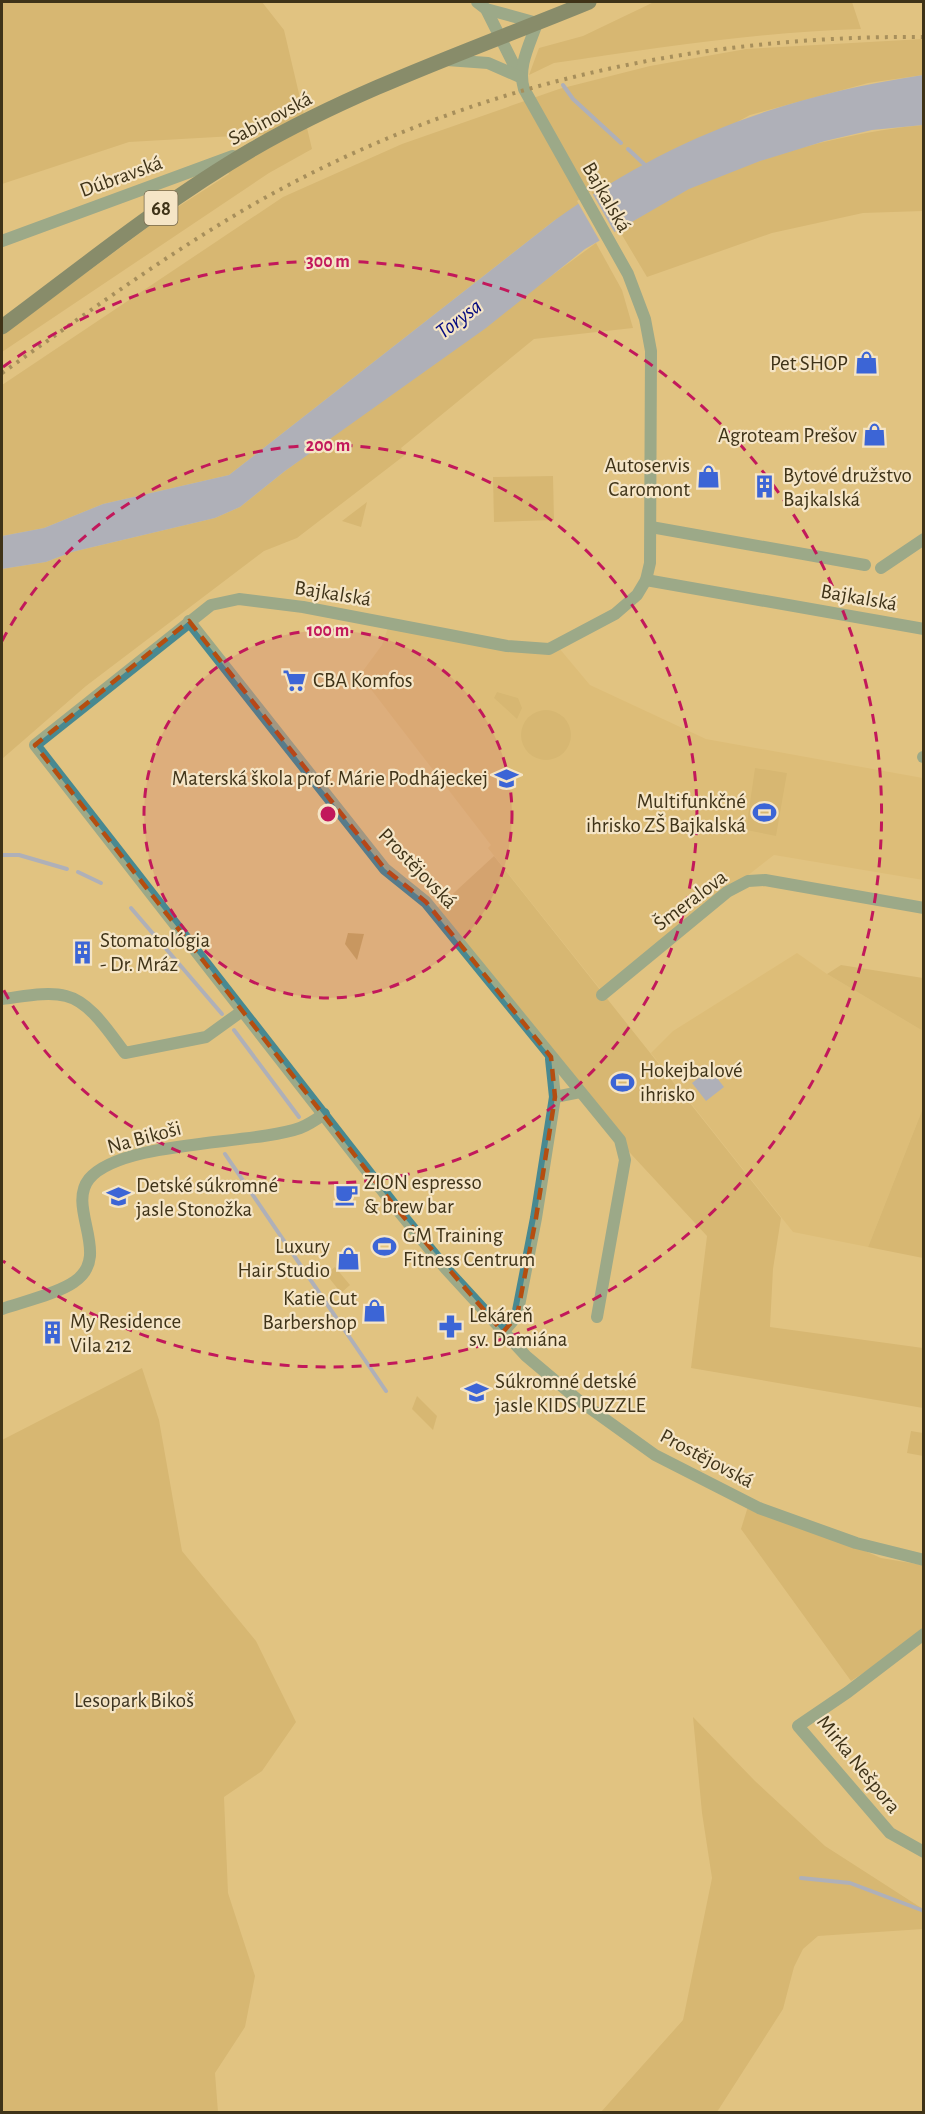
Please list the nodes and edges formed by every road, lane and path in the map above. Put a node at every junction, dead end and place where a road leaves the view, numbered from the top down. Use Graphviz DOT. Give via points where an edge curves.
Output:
graph roads {
  1 [pos="589,2"];
  2 [pos="482,5"];
  3 [pos="537,23"];
  4 [pos="501,39"];
  5 [pos="447,60"];
  6 [pos="520,77"];
  7 [pos="254,149"];
  8 [pos="2,241"];
  9 [pos="2,327"];
  10 [pos="651,527"];
  11 [pos="924,539"];
  12 [pos="865,565"];
  13 [pos="881,568"];
  14 [pos="646,580"];
  15 [pos="189,621"];
  16 [pos="924,629"];
  17 [pos="35,745"];
  18 [pos="924,908"];
  19 [pos="602,995"];
  20 [pos="2,999"];
  21 [pos="242,1011"];
  22 [pos="551,1057"];
  23 [pos="580,1092"];
  24 [pos="555,1097"];
  25 [pos="324,1114"];
  26 [pos="2,1309"];
  27 [pos="597,1317"];
  28 [pos="503,1332"];
  29 [pos="924,1560"];
  30 [pos="924,1634"];
  31 [pos="924,1852"];
  1 -- 3 [label="main road, Sabinovská / 68"];
  2 -- 3 [label="street"];
  2 -- 4 [label="street, Bajkalská"];
  3 -- 4 [label="main road, Sabinovská / 68"];
  3 -- 6 [label="street"];
  4 -- 5 [label="main road, Sabinovská / 68"];
  4 -- 6 [label="street, Bajkalská"];
  5 -- 6 [label="street" via="488,63"];
  5 -- 7 [label="main road, Sabinovská / 68" via="340,105"];
  6 -- 10 [label="street, Bajkalská" via="536,114 610,239 635,290 651,351"];
  7 -- 8 [label="street, Dúbravská"];
  7 -- 9 [label="main road, Sabinovská / 68" via="162,207"];
  10 -- 12 [label="street, Bajkalská"];
  10 -- 14 [label="street, Bajkalská"];
  11 -- 13 [label="street, Bajkalská"];
  14 -- 15 [label="street, Bajkalská" via="637,595 615,614 549,649 507,646 390,622 239,599 211,605"];
  14 -- 16 [label="street, Bajkalská"];
  15 -- 17 [label="street, Bajkalská"];
  15 -- 22 [label="street, Prostějovská" via="385,869 426,902"];
  17 -- 21 [label="street, Prostějovská"];
  18 -- 19 [label="street, Šmeralova" via="765,880 748,881 727,892"];
  20 -- 21 [label="street" via="64,995 75,999 87,1007 125,1053 206,1037"];
  21 -- 25 [label="street, Prostějovská"];
  22 -- 23 [label="street, Prostějovská"];
  22 -- 24 [label="street"];
  23 -- 24 [label="street"];
  23 -- 27 [label="street, Prostějovská" via="620,1140 625,1160"];
  24 -- 28 [label="street" via="517,1316"];
  25 -- 26 [label="street, Na Bikoši" via="301,1128 186,1145 102,1169 88,1180 82,1200 90,1253 87,1270 74,1282"];
  25 -- 28 [label="street, Prostějovská" via="446,1269"];
  28 -- 29 [label="street, Prostějovská" via="559,1384 675,1466 759,1508 856,1543"];
  30 -- 31 [label="street, Mirka Nešpora" via="798,1726 890,1833"];
}
